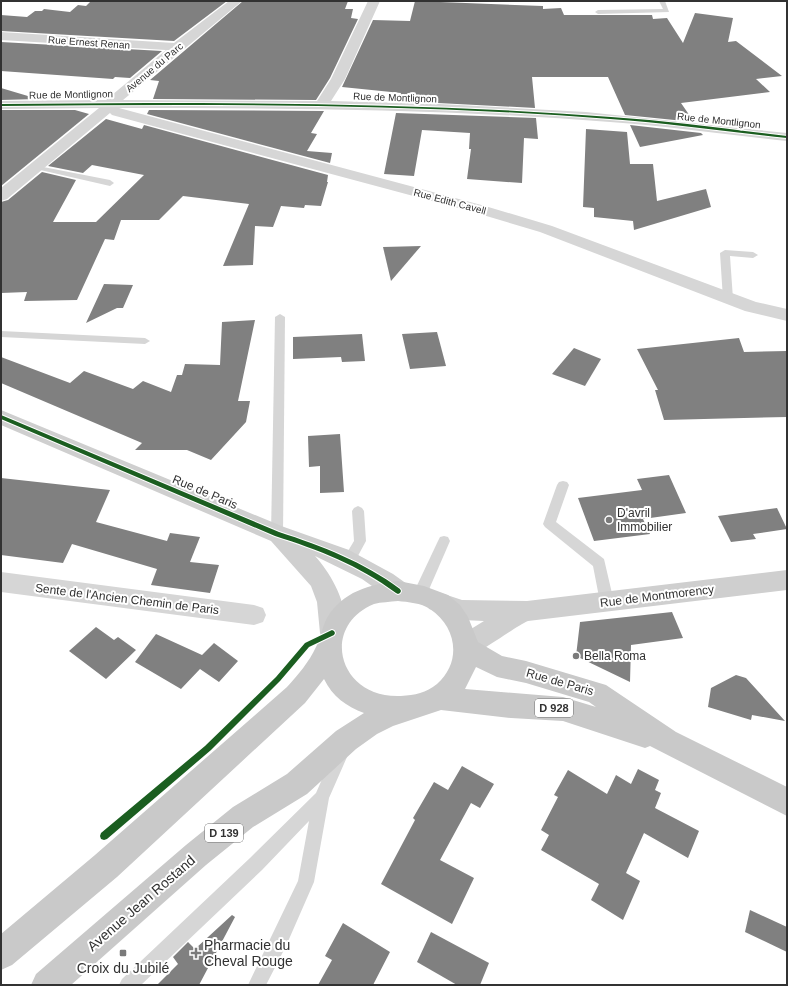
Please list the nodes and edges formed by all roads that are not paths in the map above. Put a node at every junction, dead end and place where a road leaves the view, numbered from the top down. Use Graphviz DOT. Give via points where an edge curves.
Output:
graph roads {
  1 [pos="236,1"];
  2 [pos="374,1"];
  3 [pos="662,1"];
  4 [pos="598,12"];
  5 [pos="1,36"];
  6 [pos="177,47"];
  7 [pos="1,105"];
  8 [pos="25,105"];
  9 [pos="322,105"];
  10 [pos="108,106"];
  11 [pos="1,113"];
  12 [pos="787,137"];
  13 [pos="36,168"];
  14 [pos="110,183"];
  15 [pos="1,196"];
  16 [pos="753,255"];
  17 [pos="728,298"];
  18 [pos="787,315"];
  19 [pos="280,317"];
  20 [pos="1,334"];
  21 [pos="145,341"];
  22 [pos="1,417"];
  23 [pos="563,485"];
  24 [pos="358,511"];
  25 [pos="278,534"];
  26 [pos="444,541"];
  27 [pos="348,561"];
  28 [pos="787,580"];
  29 [pos="1,582"];
  30 [pos="419,596"];
  31 [pos="607,602"];
  32 [pos="527,611"];
  33 [pos="254,615"];
  34 [pos="330,641"];
  35 [pos="468,647"];
  36 [pos="428,703"];
  37 [pos="346,740"];
  38 [pos="666,741"];
  39 [pos="321,798"];
  40 [pos="787,802"];
  41 [pos="1,954"];
  42 [pos="47,985"];
  43 [pos="128,985"];
  44 [pos="257,985"];
  1 -- 6 [label="street, Avenue du Parc"];
  2 -- 9 [label="street" via="338,79"];
  3 -- 4 [label="lane" via="667,11"];
  5 -- 6 [label="street, Rue Ernest Renan"];
  6 -- 10 [label="street, Avenue du Parc"];
  7 -- 8 [label="street, Rue de Montlignon"];
  8 -- 10 [label="street, Rue de Montlignon"];
  8 -- 11 [label="street"];
  9 -- 10 [label="street, Rue de Montlignon"];
  9 -- 12 [label="street, Rue de Montlignon" via="589,116"];
  10 -- 13 [label="street, Avenue du Parc"];
  10 -- 17 [label="street, Rue Edith Cavell" via="546,229"];
  13 -- 14 [label="lane"];
  13 -- 15 [label="street, Avenue du Parc"];
  16 -- 17 [label="lane" via="725,253"];
  17 -- 18 [label="street, Rue Edith Cavell" via="751,307"];
  19 -- 25 [label="lane"];
  20 -- 21 [label="lane"];
  22 -- 25 [label="street, Rue de Paris"];
  23 -- 31 [label="lane" via="549,524 599,563"];
  24 -- 27 [label="lane" via="360,541"];
  25 -- 27 [label="street, Rue de Paris" via="315,546"];
  25 -- 34 [label="street, Rue de Paris" via="326,587 331,605"];
  26 -- 30 [label="lane"];
  27 -- 30 [label="street, Rue de Paris"];
  28 -- 31 [label="street, Rue de Montmorency"];
  29 -- 33 [label="street, Sente de l'Ancien Chemin de Paris"];
  30 -- 32 [label="street, Rue de Montmorency" via="462,610"];
  30 -- 34 [label="main road" via="382,592 365,598 339,618"];
  30 -- 35 [label="main road" via="451,612"];
  31 -- 32 [label="street, Rue de Montmorency"];
  32 -- 35 [label="street, Rue de Montmorency" via="507,619"];
  34 -- 36 [label="main road" via="331,665 339,682 355,697 373,706 391,709"];
  34 -- 41 [label="main road" via="310,679 296,695 106,866"];
  35 -- 36 [label="main road" via="460,675 450,688"];
  35 -- 38 [label="main road, Rue de Paris / D 928" via="497,666 597,693"];
  36 -- 37 [label="main road, Avenue Jean Rostand / D 139" via="388,715"];
  36 -- 38 [label="main road, Rue de Paris / D 928" via="563,709"];
  37 -- 39 [label="lane"];
  37 -- 42 [label="main road, Avenue Jean Rostand / D 139" via="297,784 244,817 196,855"];
  38 -- 40 [label="main road, Rue de Paris / D 928"];
  39 -- 43 [label="lane" via="256,864"];
  39 -- 44 [label="lane" via="306,882"];
}
